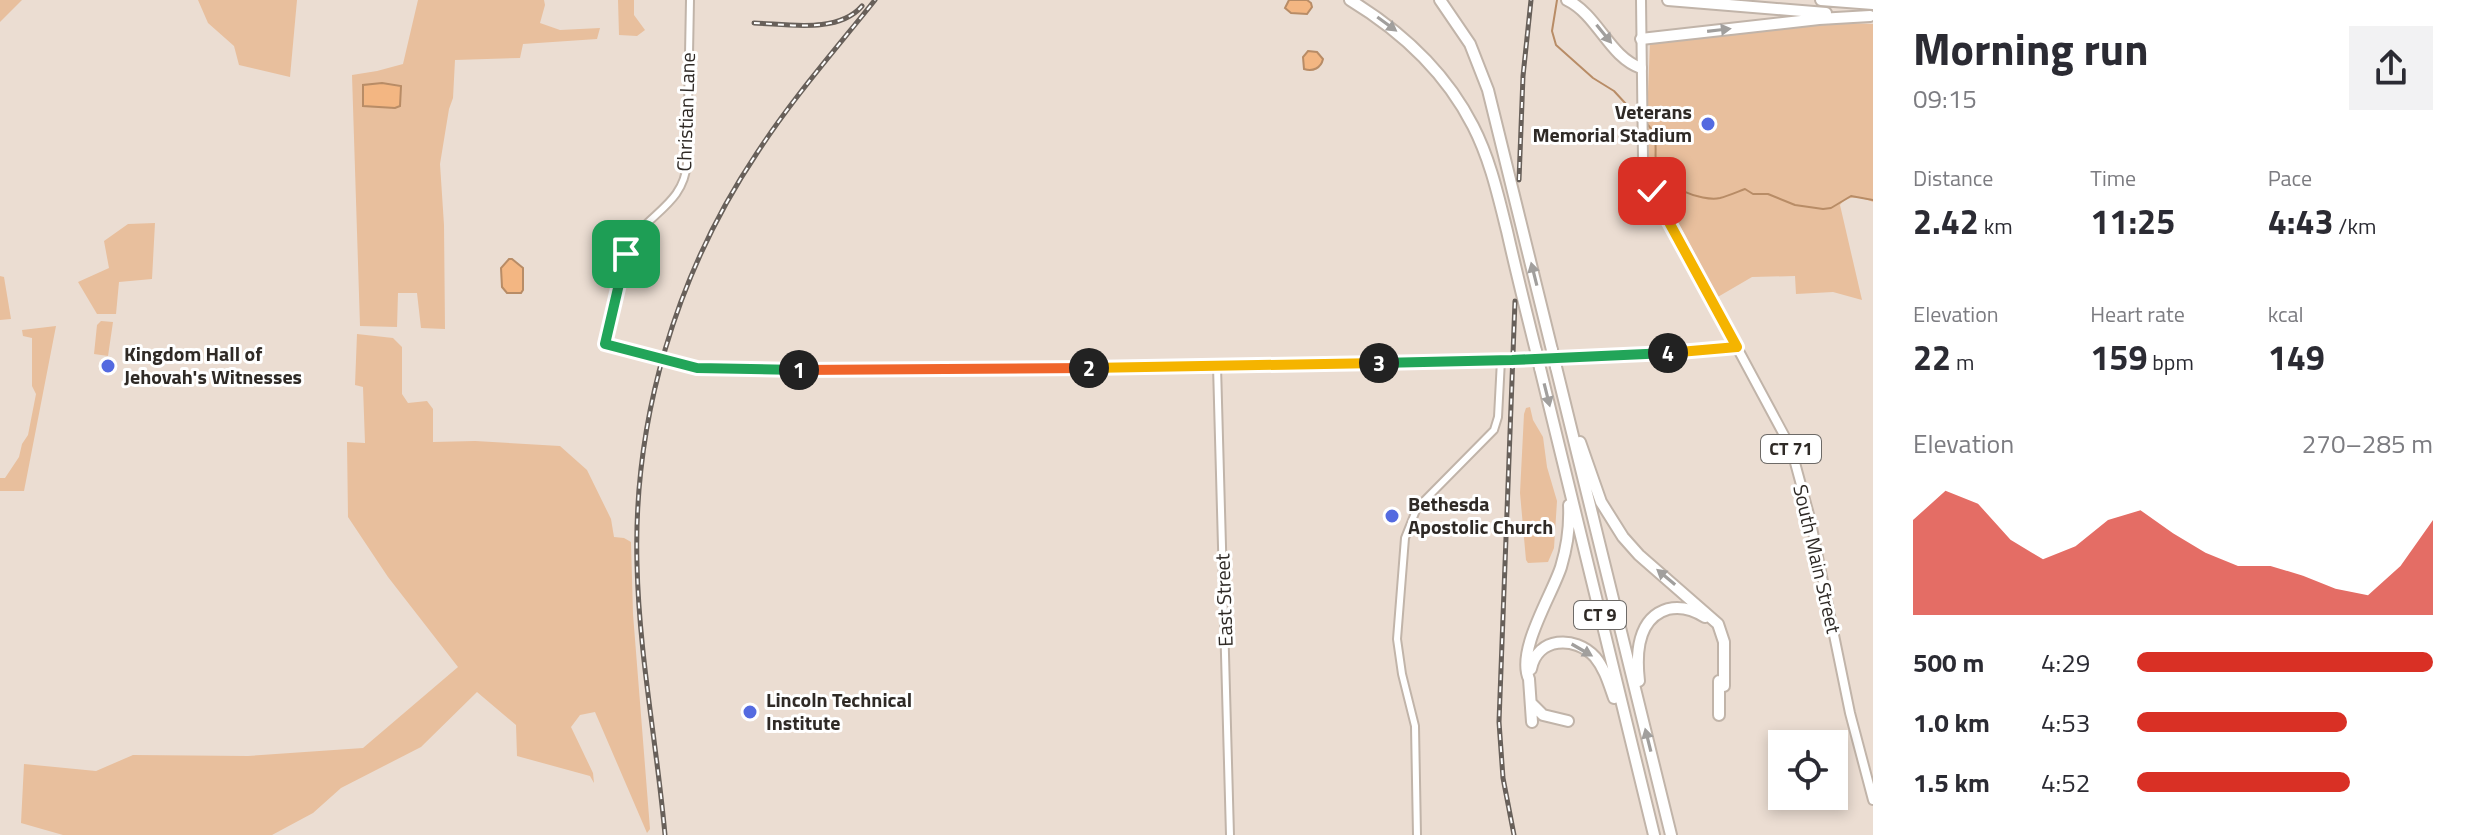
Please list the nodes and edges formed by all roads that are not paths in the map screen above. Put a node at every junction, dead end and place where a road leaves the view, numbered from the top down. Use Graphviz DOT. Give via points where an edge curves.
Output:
graph roads {
  1 [pos="690,0"];
  2 [pos="1350,0"];
  3 [pos="1440,0"];
  4 [pos="1567,0"];
  5 [pos="1668,0"];
  6 [pos="1821,0"];
  7 [pos="1867,3"];
  8 [pos="1641,4"];
  9 [pos="1872,16"];
  10 [pos="1641,39"];
  11 [pos="1641,68"];
  12 [pos="1737,347"];
  13 [pos="1501,360"];
  14 [pos="1217,366"];
  15 [pos="1563,394"];
  16 [pos="1566,475"];
  17 [pos="1529,679"];
  18 [pos="1724,686"];
  19 [pos="1530,699"];
  20 [pos="1640,707"];
  21 [pos="1719,715"];
  22 [pos="1568,721"];
  23 [pos="1532,722"];
  24 [pos="1634,754"];
  25 [pos="1873,800"];
  26 [pos="1230,835"];
  27 [pos="1417,835"];
  28 [pos="1654,835"];
  29 [pos="1671,835"];
  1 -- 14 [label="main road, Christian Lane, bridge" via="684,180 628,248 605,344 707,369"];
  2 -- 16 [label="highway, CT 9, one-way, bridge" via="1420,53 1472,124 1493,175"];
  15 -- 3 [label="highway, CT 9, one-way, bridge" via="1489,92 1459,25"];
  4 -- 11 [label="highway, one-way" via="1586,13 1626,60"];
  5 -- 9 [label="highway"];
  6 -- 7 [label="highway"];
  8 -- 10 [label="main road, CT 71"];
  10 -- 9 [label="highway, one-way"];
  10 -- 11 [label="main road, CT 71"];
  11 -- 12 [label="main road, South Main Street / CT 71" via="1645,167 1652,191"];
  12 -- 13 [label="main road"];
  12 -- 25 [label="main road, South Main Street / CT 71" via="1793,454"];
  13 -- 14 [label="main road"];
  13 -- 27 [label="main road" via="1494,430 1417,508 1405,538 1398,645 1415,726"];
  14 -- 26 [label="main road, East Street"];
  18 -- 15 [label="highway, one-way" via="1719,627 1617,530 1599,497"];
  15 -- 20 [label="highway, CT 9"];
  16 -- 17 [label="highway" via="1566,548 1529,647"];
  16 -- 24 [label="highway, CT 9"];
  17 -- 19 [label="highway"];
  17 -- 24 [label="highway, one-way" via="1534,658 1548,645 1568,642 1586,650 1606,675"];
  19 -- 22 [label="highway" via="1543,715"];
  19 -- 23 [label="highway"];
  20 -- 21 [label="highway" via="1638,655 1643,632 1660,613 1682,608 1703,616 1717,634"];
  29 -- 20 [label="highway, CT 9, one-way"];
  24 -- 28 [label="highway, CT 9"];
}
